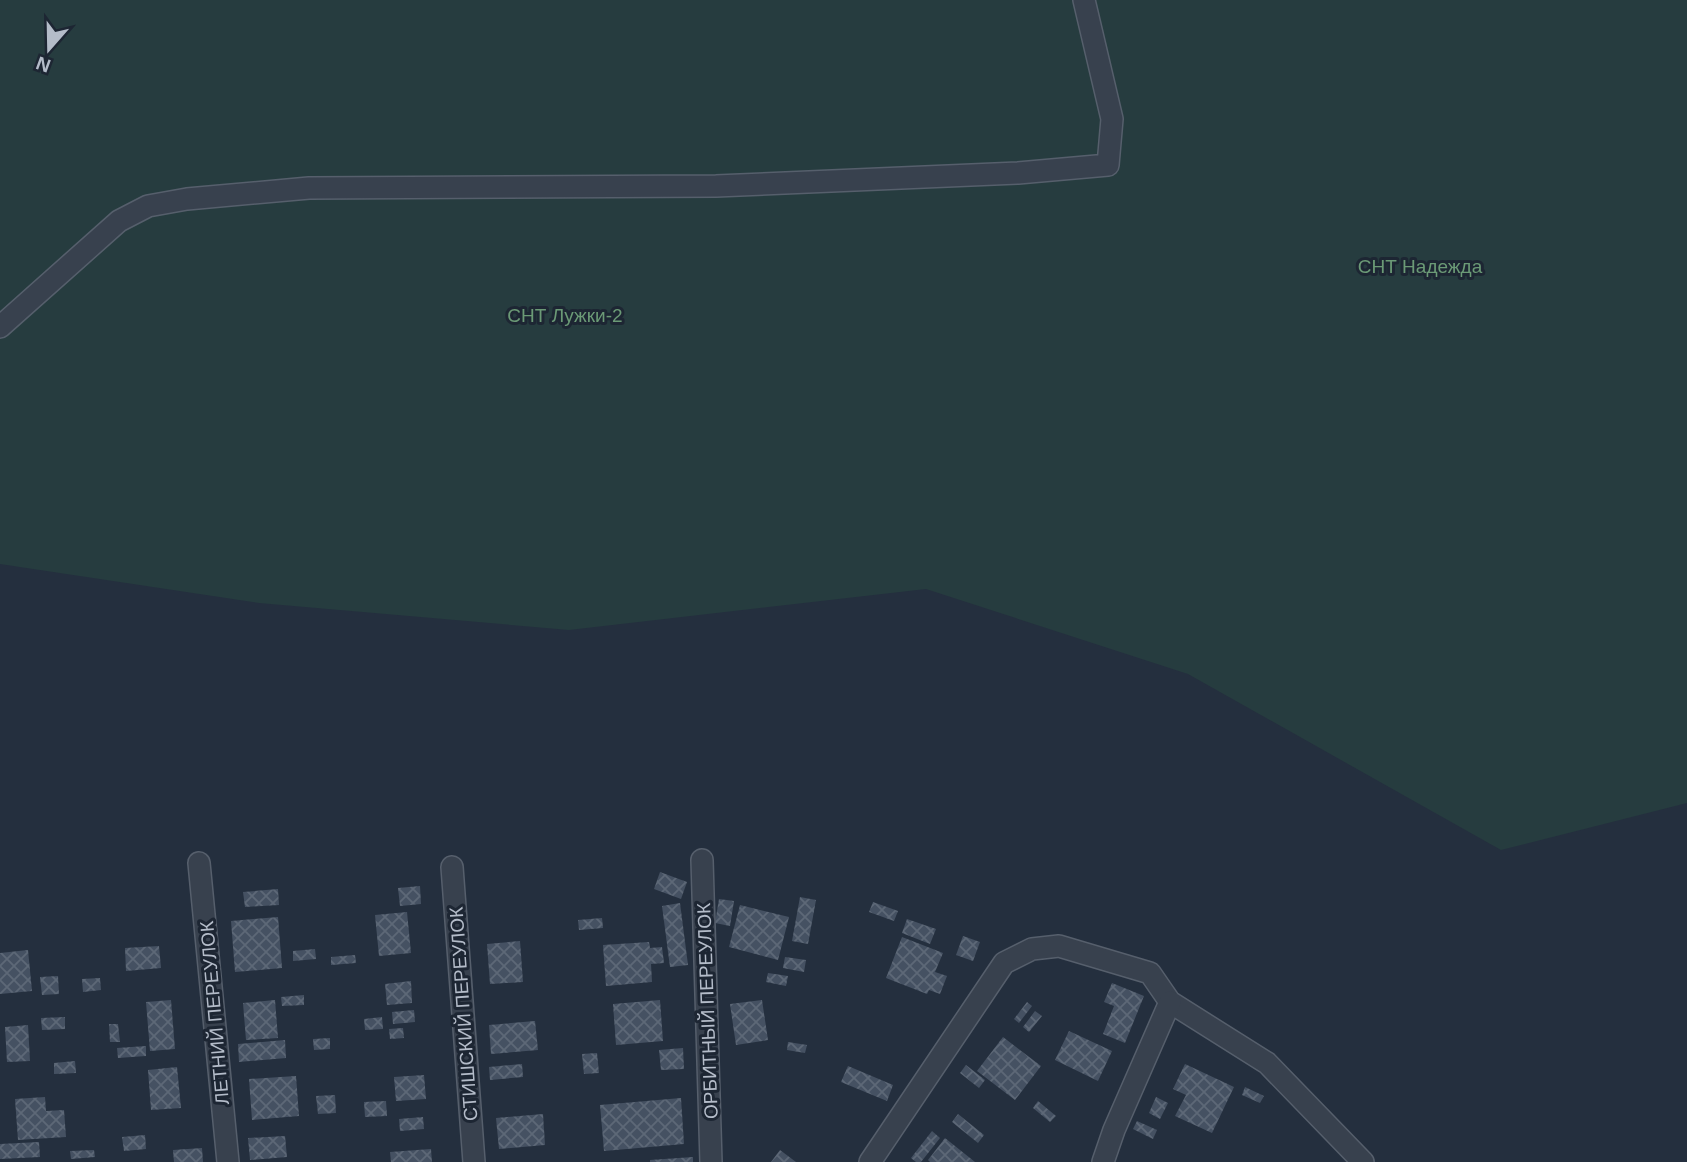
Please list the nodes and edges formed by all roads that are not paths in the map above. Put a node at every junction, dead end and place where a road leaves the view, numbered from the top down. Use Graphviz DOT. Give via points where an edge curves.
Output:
graph roads {
  1 [pos="1084,0"];
  2 [pos="0,327"];
  3 [pos="702,860"];
  4 [pos="199,863"];
  5 [pos="452,867"];
  6 [pos="1170,1002"];
  7 [pos="228,1162"];
  8 [pos="474,1162"];
  9 [pos="711,1162"];
  10 [pos="870,1162"];
  11 [pos="1103,1162"];
  12 [pos="1363,1162"];
  1 -- 2 [label="street" via="1112,119 1108,165 716,186 309,188 187,199 148,206 120,221"];
  3 -- 9 [label="street, ОРБИТНЫЙ ПЕРЕУЛОК"];
  4 -- 7 [label="street, ЛЕТНИЙ ПЕРЕУЛОК"];
  5 -- 8 [label="street, СТИШСКИЙ ПЕРЕУЛОК"];
  6 -- 10 [label="street" via="1150,973 1059,946 1032,949 1004,963"];
  6 -- 11 [label="street"];
  6 -- 12 [label="street" via="1267,1063"];
}
